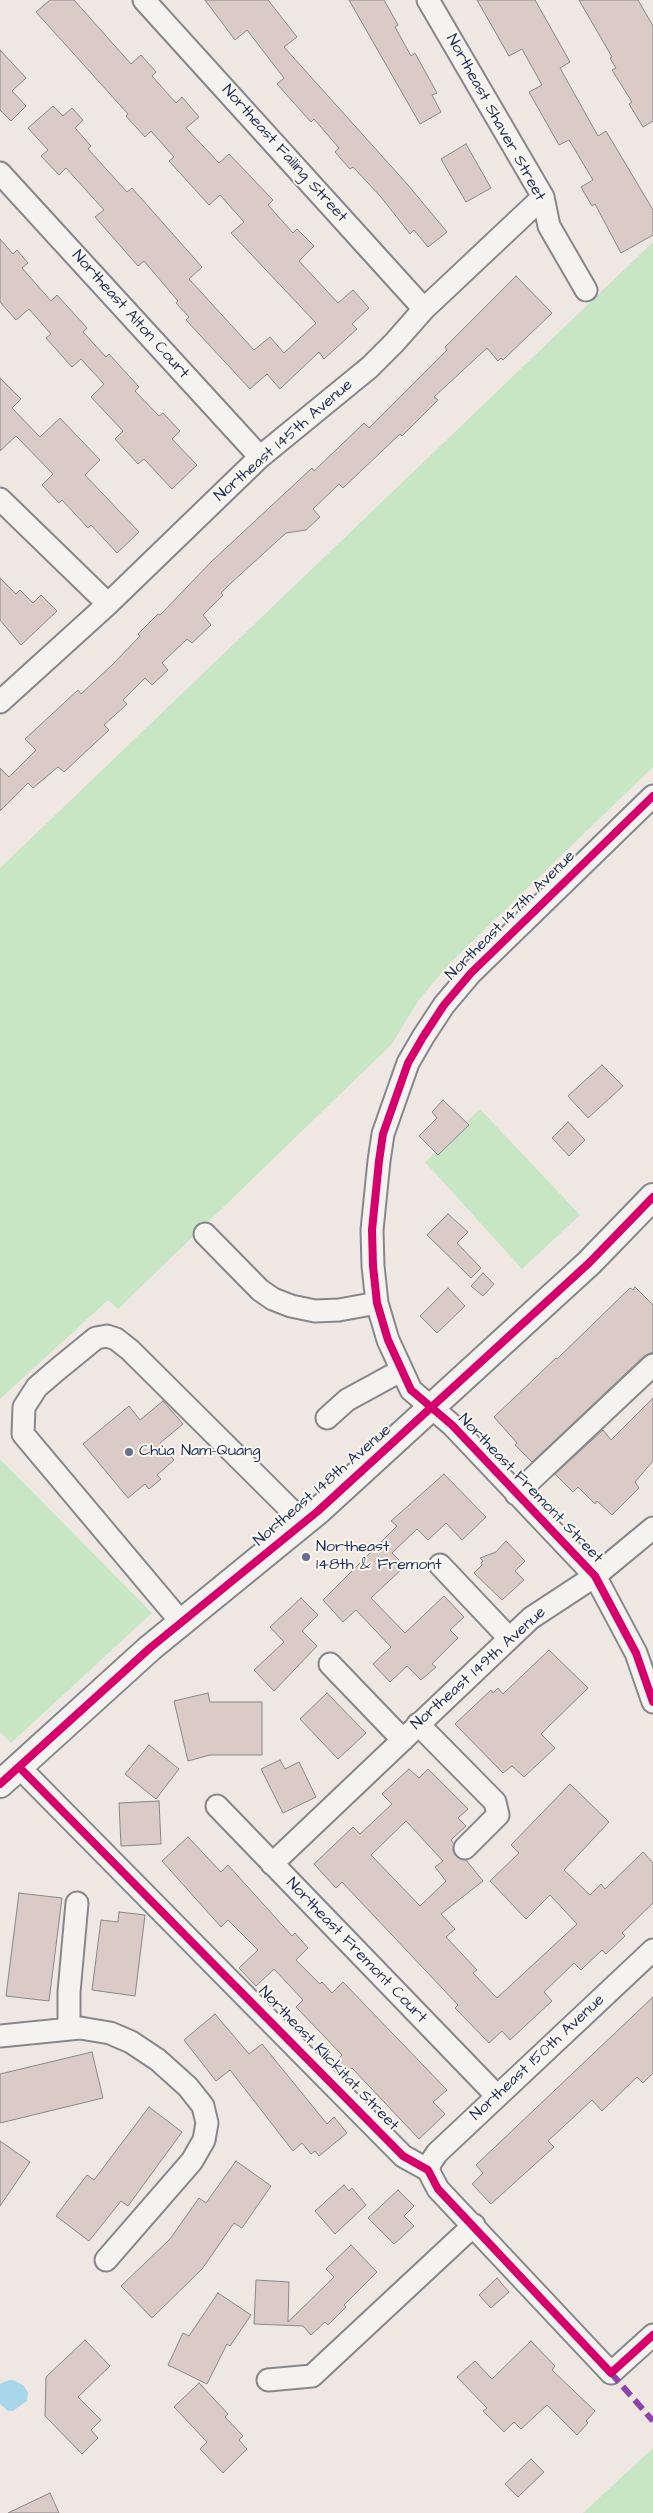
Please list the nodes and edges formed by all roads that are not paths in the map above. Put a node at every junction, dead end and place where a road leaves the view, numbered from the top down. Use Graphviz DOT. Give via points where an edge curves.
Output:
graph roads {
  1 [pos="144,0"];
  2 [pos="428,0"];
  3 [pos="0,173"];
  4 [pos="543,197"];
  5 [pos="586,290"];
  6 [pos="424,309"];
  7 [pos="260,457"];
  8 [pos="0,499"];
  9 [pos="108,604"];
  10 [pos="0,702"];
  11 [pos="653,796"];
  12 [pos="653,1197"];
  13 [pos="205,1234"];
  14 [pos="377,1304"];
  15 [pos="653,1365"];
  16 [pos="402,1370"];
  17 [pos="432,1408"];
  18 [pos="327,1418"];
  19 [pos="516,1494"];
  20 [pos="304,1523"];
  21 [pos="653,1528"];
  22 [pos="440,1565"];
  23 [pos="594,1576"];
  24 [pos="182,1623"];
  25 [pos="510,1638"];
  26 [pos="330,1664"];
  27 [pos="653,1702"];
  28 [pos="418,1724"];
  29 [pos="403,1740"];
  30 [pos="9,1776"];
  31 [pos="217,1806"];
  32 [pos="466,1848"];
  33 [pos="272,1864"];
  34 [pos="77,1903"];
  35 [pos="653,1950"];
  36 [pos="69,2029"];
  37 [pos="0,2036"];
  38 [pos="496,2096"];
  39 [pos="428,2170"];
  40 [pos="474,2225"];
  41 [pos="106,2260"];
  42 [pos="653,2335"];
  43 [pos="268,2380"];
  1 -- 6 [label="street, Northeast Failing Street"];
  2 -- 4 [label="street, Northeast Shaver Street"];
  3 -- 7 [label="street, Northeast Alton Court"];
  4 -- 5 [label="street, Northeast Shaver Street" via="549,226"];
  4 -- 6 [label="street, Northeast 145th Avenue"];
  6 -- 7 [label="street, Northeast 145th Avenue" via="370,367"];
  7 -- 9 [label="street, Northeast 145th Avenue"];
  8 -- 9 [label="street"];
  9 -- 10 [label="street, Northeast 145th Avenue"];
  11 -- 14 [label="street, Northeast 147th Avenue" via="471,973 444,1005 408,1063 389,1116 378,1161 372,1230"];
  12 -- 17 [label="main road, Northeast 148th Avenue" via="589,1264"];
  13 -- 14 [label="street" via="273,1299 315,1310"];
  14 -- 16 [label="street, Northeast 147th Avenue"];
  15 -- 19 [label="street"];
  16 -- 17 [label="street, Northeast 147th Avenue" via="411,1390"];
  16 -- 18 [label="street" via="347,1400"];
  17 -- 19 [label="street, Northeast Fremont Street"];
  17 -- 20 [label="main road, Northeast 148th Avenue"];
  19 -- 23 [label="street, Northeast Fremont Street"];
  20 -- 24 [label="main road, Northeast 148th Avenue"];
  20 -- 24 [label="street" via="116,1339 107,1336 96,1338 64,1364 37,1387 24,1407 23,1434"];
  21 -- 23 [label="street, Northeast 149th Avenue"];
  22 -- 25 [label="street"];
  23 -- 25 [label="street, Northeast 149th Avenue" via="531,1618"];
  23 -- 27 [label="street, Northeast Fremont Street" via="636,1653"];
  24 -- 30 [label="main road, Northeast 148th Avenue"];
  25 -- 28 [label="street, Northeast 149th Avenue"];
  26 -- 29 [label="street, Northeast 149th Avenue"];
  28 -- 29 [label="street, Northeast 149th Avenue"];
  28 -- 32 [label="street" via="495,1802 498,1815"];
  29 -- 33 [label="street, Northeast 149th Avenue"];
  30 -- 39 [label="street, Northeast Klickitat Street" via="403,2156"];
  31 -- 33 [label="street, Northeast Fremont Court"];
  33 -- 38 [label="street, Northeast Fremont Court"];
  34 -- 36 [label="street"];
  35 -- 38 [label="street, Northeast 150th Avenue"];
  36 -- 37 [label="street"];
  36 -- 41 [label="street" via="110,2033 158,2060 188,2086 203,2106 207,2123 204,2140 192,2161"];
  38 -- 39 [label="street, Northeast 150th Avenue" via="437,2153"];
  39 -- 40 [label="street" via="438,2189"];
  40 -- 42 [label="street" via="611,2373"];
  40 -- 43 [label="street" via="312,2376"];
}
